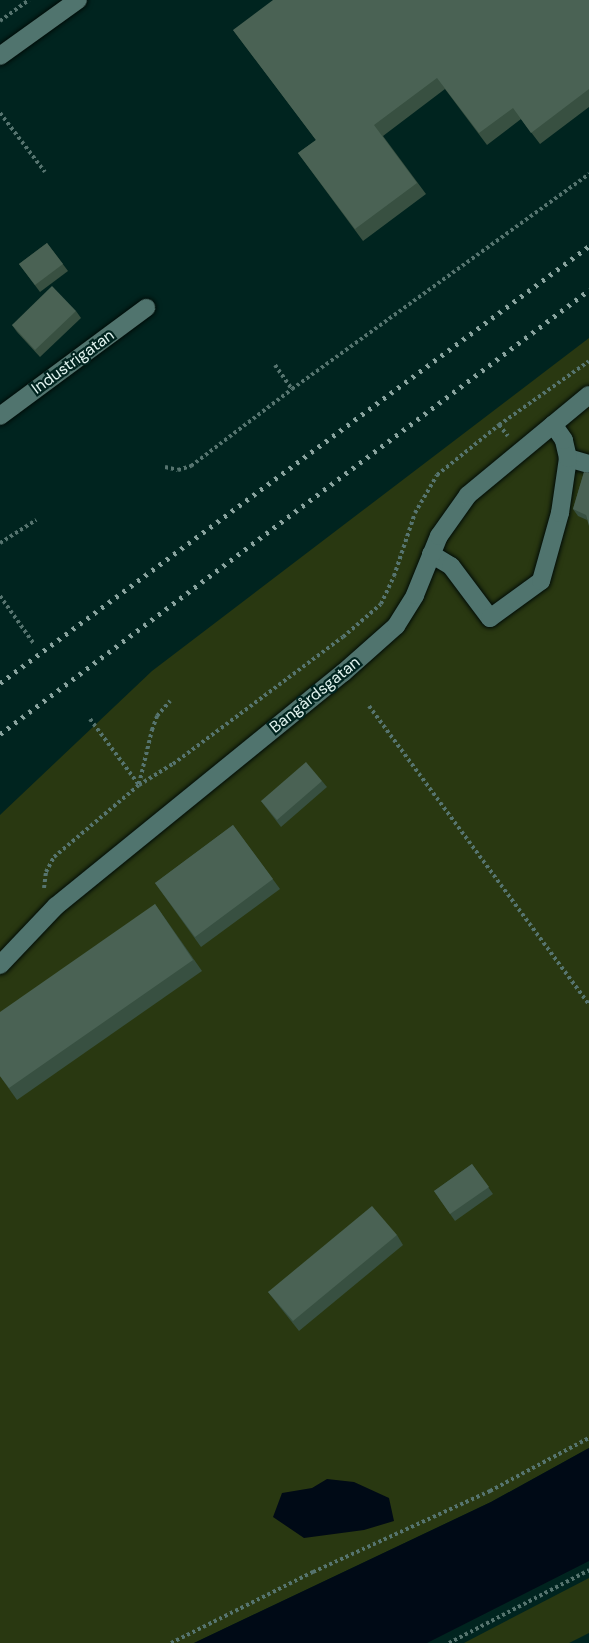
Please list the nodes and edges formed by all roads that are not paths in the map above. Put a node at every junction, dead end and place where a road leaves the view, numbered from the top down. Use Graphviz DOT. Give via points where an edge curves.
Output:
graph roads {
  1 [pos="78,0"];
  2 [pos="0,56"];
  3 [pos="146,308"];
  4 [pos="589,395"];
  5 [pos="0,416"];
  6 [pos="553,424"];
  7 [pos="568,458"];
  8 [pos="589,464"];
  9 [pos="431,554"];
  10 [pos="0,964"];
  1 -- 2 [label="street"];
  3 -- 5 [label="street, Industrigatan"];
  4 -- 6 [label="street, Bangårdsgatan"];
  6 -- 7 [label="street" via="564,440"];
  6 -- 9 [label="street, Bangårdsgatan" via="468,495"];
  7 -- 8 [label="street"];
  7 -- 9 [label="street" via="560,513 541,581 490,618 451,566"];
  9 -- 10 [label="street, Bangårdsgatan" via="406,612 382,640 56,906"];
}
